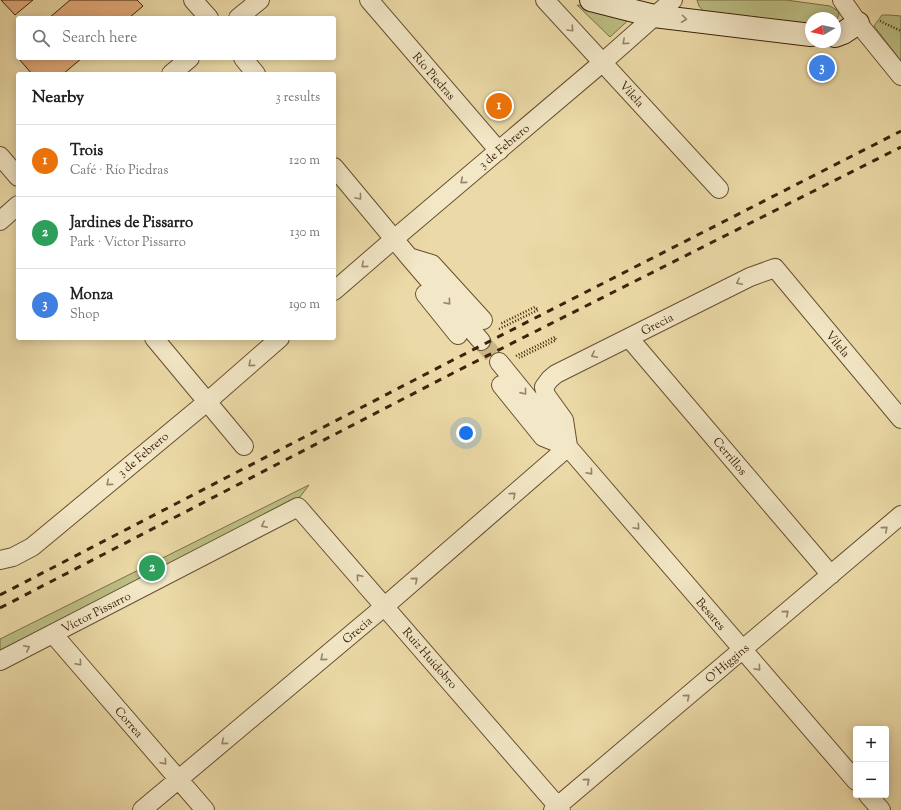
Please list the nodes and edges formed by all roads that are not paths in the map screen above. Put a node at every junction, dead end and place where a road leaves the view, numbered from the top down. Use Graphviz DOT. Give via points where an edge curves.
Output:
graph roads {
  1 [pos="193,0"];
  2 [pos="260,0"];
  3 [pos="369,0"];
  4 [pos="545,0"];
  5 [pos="591,0"];
  6 [pos="673,0"];
  7 [pos="842,0"];
  8 [pos="207,16"];
  9 [pos="240,16"];
  10 [pos="654,16"];
  11 [pos="858,23"];
  12 [pos="805,33"];
  13 [pos="841,34"];
  14 [pos="188,60"];
  15 [pos="245,60"];
  16 [pos="603,62"];
  17 [pos="173,72"];
  18 [pos="254,72"];
  19 [pos="901,76"];
  20 [pos="499,151"];
  21 [pos="0,156"];
  22 [pos="336,169"];
  23 [pos="16,175"];
  24 [pos="719,190"];
  25 [pos="16,207"];
  26 [pos="0,221"];
  27 [pos="394,239"];
  28 [pos="409,258"];
  29 [pos="775,268"];
  30 [pos="336,289"];
  31 [pos="488,330"];
  32 [pos="458,335"];
  33 [pos="629,338"];
  34 [pos="156,340"];
  35 [pos="278,340"];
  36 [pos="508,360"];
  37 [pos="501,385"];
  38 [pos="208,401"];
  39 [pos="901,419"];
  40 [pos="244,446"];
  41 [pos="568,447"];
  42 [pos="298,507"];
  43 [pos="901,515"];
  44 [pos="0,560"];
  45 [pos="831,575"];
  46 [pos="385,606"];
  47 [pos="53,634"];
  48 [pos="742,650"];
  49 [pos="0,661"];
  50 [pos="853,778"];
  51 [pos="179,779"];
  52 [pos="871,798"];
  53 [pos="557,809"];
  54 [pos="142,810"];
  55 [pos="205,810"];
  56 [pos="881,810"];
  1 -- 8 [label="street"];
  2 -- 9 [label="street"];
  3 -- 20 [label="street, Río Piedras"];
  4 -- 16 [label="street, Vilela, one-way"];
  5 -- 10 [label="street"];
  6 -- 10 [label="street, 3 de Febrero"];
  7 -- 11 [label="street"];
  10 -- 12 [label="street, one-way"];
  10 -- 16 [label="street, 3 de Febrero, one-way"];
  11 -- 13 [label="street"];
  11 -- 19 [label="street"];
  14 -- 17 [label="street"];
  15 -- 18 [label="street"];
  16 -- 20 [label="street, 3 de Febrero"];
  16 -- 24 [label="street, Vilela"];
  20 -- 27 [label="street, 3 de Febrero, one-way"];
  21 -- 23 [label="street"];
  22 -- 27 [label="street, one-way"];
  25 -- 26 [label="street"];
  27 -- 28 [label="street"];
  27 -- 30 [label="street, 3 de Febrero, one-way"];
  28 -- 31 [label="street"];
  28 -- 32 [label="street" via="413,280"];
  29 -- 33 [label="street, Grecia, one-way" via="750,277"];
  29 -- 39 [label="street, Vilela"];
  33 -- 41 [label="street, Grecia, one-way" via="556,374 544,387 546,395 564,420"];
  33 -- 45 [label="street, Cerrillos"];
  34 -- 38 [label="street"];
  35 -- 38 [label="street, 3 de Febrero, one-way"];
  36 -- 41 [label="street, Besares, one-way"];
  37 -- 41 [label="street, Besares" via="543,437"];
  38 -- 40 [label="street"];
  38 -- 44 [label="street, 3 de Febrero, one-way" via="32,547 13,557"];
  46 -- 41 [label="street, Grecia, one-way"];
  41 -- 48 [label="street, Besares, one-way"];
  46 -- 42 [label="street, Ruiz Huidobro, one-way"];
  42 -- 47 [label="street, Víctor Pissarro, one-way"];
  45 -- 43 [label="street, O'Higgins, one-way"];
  48 -- 45 [label="street, O'Higgins, one-way"];
  46 -- 51 [label="street, Grecia, one-way"];
  46 -- 53 [label="street, Ruiz Huidobro"];
  49 -- 47 [label="street, Víctor Pissarro, one-way"];
  47 -- 51 [label="street, Correa, one-way"];
  48 -- 50 [label="street, Besares, one-way"];
  53 -- 48 [label="street, O'Higgins, one-way"];
  51 -- 54 [label="street, Grecia"];
  51 -- 55 [label="street, Correa"];
  52 -- 56 [label="street"];
}
